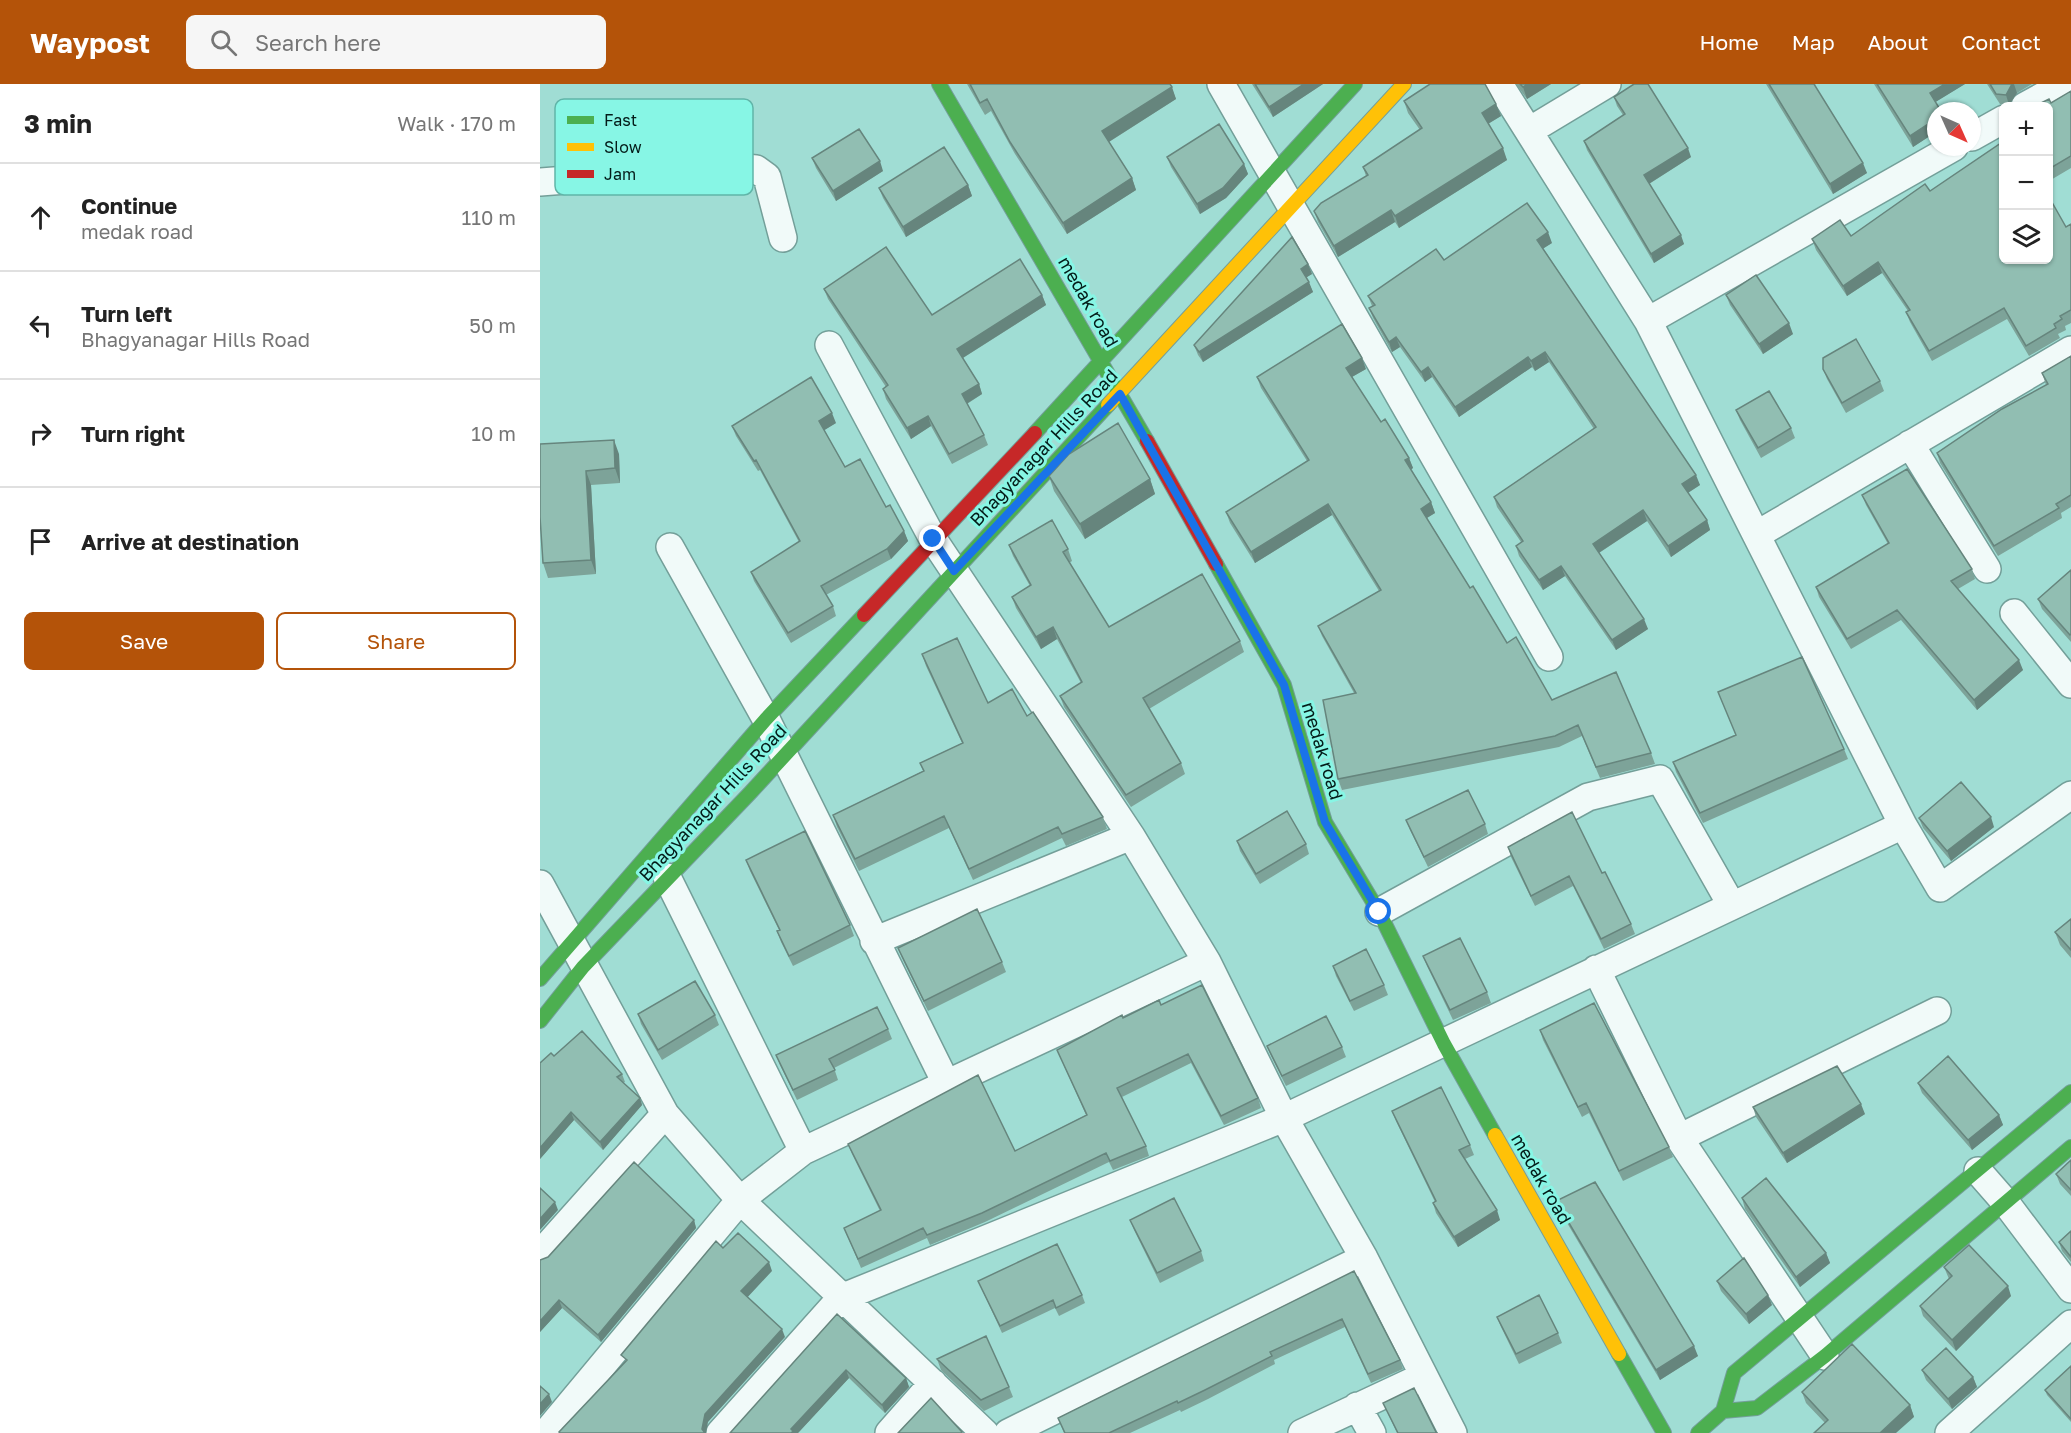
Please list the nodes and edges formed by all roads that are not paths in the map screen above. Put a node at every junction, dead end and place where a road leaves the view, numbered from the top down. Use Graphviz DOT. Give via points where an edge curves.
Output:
graph roads {
  1 [pos="939,84"];
  2 [pos="1221,84"];
  3 [pos="1355,84"];
  4 [pos="1404,84"];
  5 [pos="1499,84"];
  6 [pos="1607,84"];
  7 [pos="2065,84"];
  8 [pos="2032,102"];
  9 [pos="1999,122"];
  10 [pos="1529,131"];
  11 [pos="1981,132"];
  12 [pos="1938,156"];
  13 [pos="753,169"];
  14 [pos="1271,173"];
  15 [pos="555,181"];
  16 [pos="540,182"];
  17 [pos="1291,208"];
  18 [pos="783,238"];
  19 [pos="1648,321"];
  20 [pos="829,345"];
  21 [pos="2071,350"];
  22 [pos="1102,362"];
  23 [pos="1120,394"];
  24 [pos="1910,444"];
  25 [pos="1758,534"];
  26 [pos="933,539"];
  27 [pos="670,547"];
  28 [pos="1987,569"];
  29 [pos="954,571"];
  30 [pos="2014,613"];
  31 [pos="1549,657"];
  32 [pos="2071,684"];
  33 [pos="766,719"];
  34 [pos="783,755"];
  35 [pos="2071,795"];
  36 [pos="1903,825"];
  37 [pos="1131,836"];
  38 [pos="667,877"];
  39 [pos="540,884"];
  40 [pos="1732,906"];
  41 [pos="1379,912"];
  42 [pos="874,941"];
  43 [pos="570,942"];
  44 [pos="1208,962"];
  45 [pos="583,967"];
  46 [pos="1596,969"];
  47 [pos="540,979"];
  48 [pos="1937,1011"];
  49 [pos="540,1021"];
  50 [pos="1443,1044"];
  51 [pos="946,1083"];
  52 [pos="2071,1092"];
  53 [pos="665,1114"];
  54 [pos="1284,1118"];
  55 [pos="1679,1138"];
  56 [pos="2071,1147"];
  57 [pos="803,1150"];
  58 [pos="1978,1171"];
  59 [pos="741,1200"];
  60 [pos="2006,1203"];
  61 [pos="540,1254"];
  62 [pos="1364,1258"];
  63 [pos="2071,1289"];
  64 [pos="841,1298"];
  65 [pos="1801,1320"];
  66 [pos="2071,1324"];
  67 [pos="1825,1356"];
  68 [pos="1424,1376"];
  69 [pos="933,1383"];
  70 [pos="1357,1406"];
  71 [pos="1723,1411"];
  72 [pos="546,1433"];
  73 [pos="720,1433"];
  74 [pos="889,1433"];
  75 [pos="985,1433"];
  76 [pos="1008,1433"];
  77 [pos="1302,1433"];
  78 [pos="1372,1433"];
  79 [pos="1453,1433"];
  80 [pos="1664,1433"];
  81 [pos="1698,1433"];
  82 [pos="1949,1433"];
  1 -- 22 [label="street, medak road"];
  2 -- 14 [label="street"];
  3 -- 14 [label="street, Bhagyanagar Hills Road"];
  4 -- 17 [label="street, Bhagyanagar Hills Road"];
  5 -- 10 [label="street"];
  6 -- 10 [label="street"];
  7 -- 8 [label="street"];
  9 -- 11 [label="street"];
  10 -- 19 [label="street"];
  12 -- 19 [label="street"];
  13 -- 18 [label="street" via="767,177"];
  14 -- 17 [label="street"];
  14 -- 22 [label="street, Bhagyanagar Hills Road"];
  15 -- 16 [label="street"];
  17 -- 23 [label="street, Bhagyanagar Hills Road"];
  17 -- 31 [label="street"];
  19 -- 25 [label="street"];
  20 -- 26 [label="street"];
  21 -- 24 [label="street"];
  22 -- 23 [label="street, medak road"];
  22 -- 26 [label="street, Bhagyanagar Hills Road"];
  23 -- 29 [label="street, Bhagyanagar Hills Road"];
  23 -- 41 [label="street, medak road" via="1284,685 1325,822"];
  24 -- 25 [label="street"];
  24 -- 28 [label="street"];
  25 -- 36 [label="street"];
  26 -- 29 [label="street"];
  26 -- 33 [label="street, Bhagyanagar Hills Road"];
  27 -- 33 [label="street"];
  29 -- 34 [label="street, Bhagyanagar Hills Road"];
  29 -- 37 [label="street"];
  30 -- 32 [label="street"];
  33 -- 34 [label="street"];
  33 -- 43 [label="street, Bhagyanagar Hills Road"];
  34 -- 38 [label="street, Bhagyanagar Hills Road"];
  34 -- 42 [label="street"];
  35 -- 36 [label="street" via="1940,888"];
  36 -- 40 [label="street"];
  37 -- 42 [label="street"];
  37 -- 44 [label="street"];
  38 -- 45 [label="street, Bhagyanagar Hills Road"];
  38 -- 57 [label="street"];
  39 -- 43 [label="street"];
  40 -- 41 [label="street" via="1660,780 1588,797"];
  40 -- 46 [label="street"];
  41 -- 50 [label="street, medak road"];
  42 -- 51 [label="street"];
  43 -- 45 [label="street"];
  43 -- 47 [label="street, Bhagyanagar Hills Road"];
  44 -- 51 [label="street"];
  44 -- 54 [label="street"];
  45 -- 49 [label="street, Bhagyanagar Hills Road"];
  45 -- 53 [label="street"];
  46 -- 50 [label="street"];
  46 -- 55 [label="street"];
  48 -- 55 [label="street"];
  50 -- 54 [label="street"];
  50 -- 80 [label="street, medak road"];
  51 -- 57 [label="street"];
  52 -- 58 [label="street"];
  53 -- 59 [label="street"];
  53 -- 61 [label="street"];
  54 -- 62 [label="street"];
  54 -- 64 [label="street"];
  55 -- 65 [label="street"];
  56 -- 60 [label="street"];
  57 -- 59 [label="street"];
  58 -- 60 [label="street"];
  58 -- 65 [label="street"];
  59 -- 64 [label="street"];
  59 -- 72 [label="street"];
  60 -- 63 [label="street"];
  60 -- 67 [label="street"];
  62 -- 68 [label="street"];
  62 -- 76 [label="street"];
  64 -- 69 [label="street"];
  64 -- 73 [label="street"];
  65 -- 67 [label="street"];
  65 -- 71 [label="street" via="1734,1374"];
  66 -- 82 [label="street"];
  67 -- 71 [label="street" via="1757,1408"];
  68 -- 70 [label="street"];
  68 -- 79 [label="street"];
  69 -- 74 [label="street"];
  69 -- 75 [label="street"];
  70 -- 77 [label="street"];
  70 -- 78 [label="street"];
  71 -- 81 [label="street"];
}
